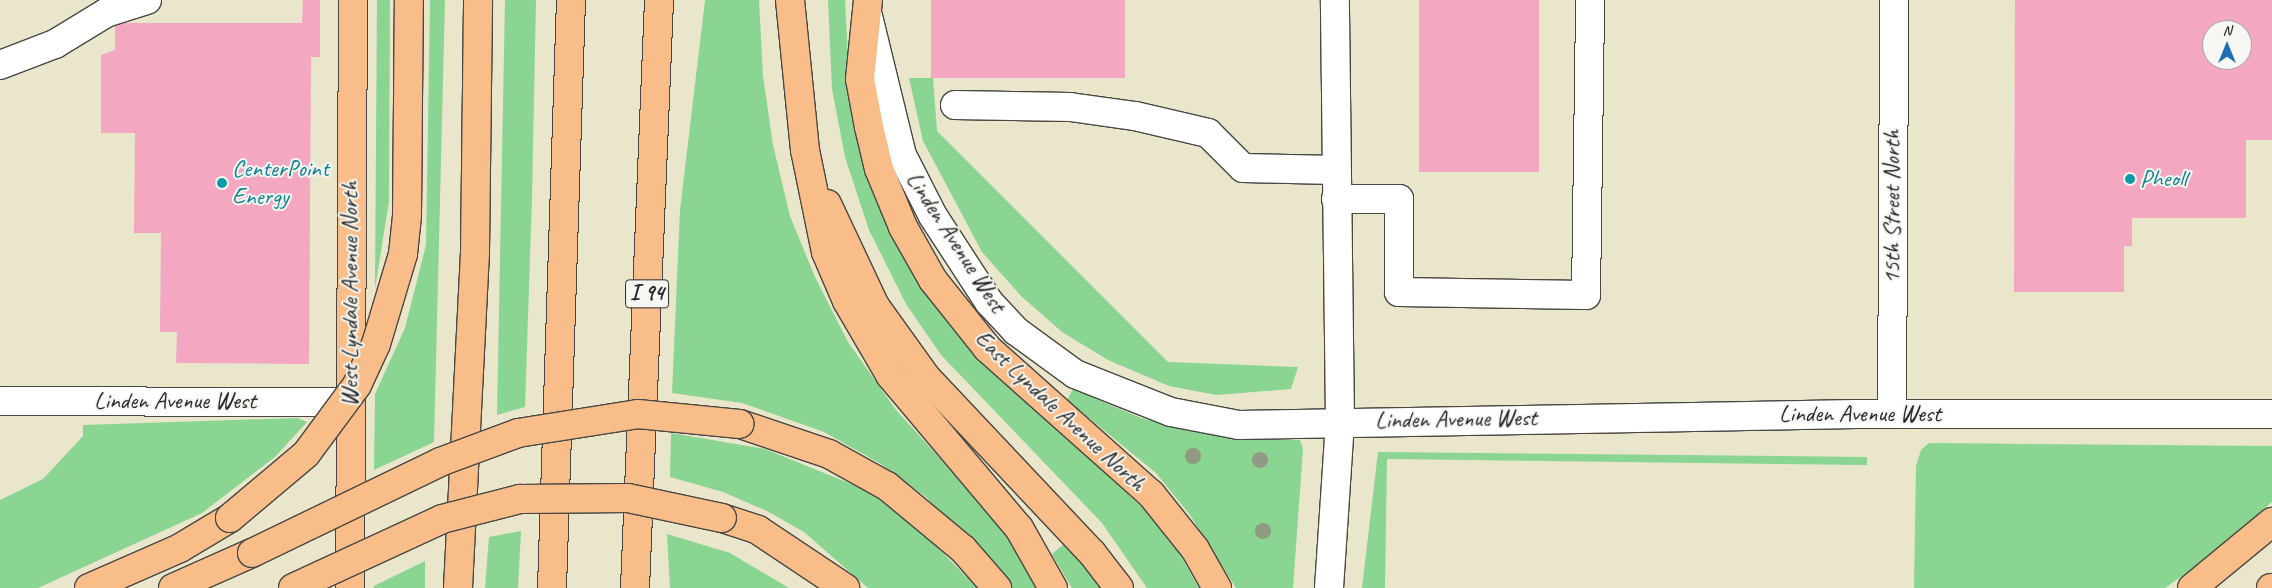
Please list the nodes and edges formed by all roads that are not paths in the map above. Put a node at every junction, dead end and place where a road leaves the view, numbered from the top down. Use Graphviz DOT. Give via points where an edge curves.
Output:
graph roads {
  1 [pos="147,0"];
  2 [pos="353,0"];
  3 [pos="409,0"];
  4 [pos="478,0"];
  5 [pos="571,0"];
  6 [pos="659,0"];
  7 [pos="790,0"];
  8 [pos="1335,0"];
  9 [pos="1590,0"];
  10 [pos="1894,0"];
  11 [pos="868,8"];
  12 [pos="0,66"];
  13 [pos="955,105"];
  14 [pos="810,168"];
  15 [pos="1336,170"];
  16 [pos="1336,198"];
  17 [pos="0,401"];
  18 [pos="349,402"];
  19 [pos="1892,414"];
  20 [pos="2272,414"];
  21 [pos="1340,421"];
  22 [pos="2272,522"];
  23 [pos="89,588"];
  24 [pos="173,588"];
  25 [pos="293,588"];
  26 [pos="350,588"];
  27 [pos="458,588"];
  28 [pos="552,588"];
  29 [pos="635,588"];
  30 [pos="845,588"];
  31 [pos="997,588"];
  32 [pos="1054,588"];
  33 [pos="1119,588"];
  34 [pos="1217,588"];
  35 [pos="1329,588"];
  36 [pos="2192,588"];
  1 -- 12 [label="street" via="106,13 55,44"];
  2 -- 18 [label="main road, West Lyndale Avenue North"];
  3 -- 23 [label="main road, bridge" via="407,215 400,264 376,344 357,385 312,448 230,518 180,548"];
  4 -- 27 [label="main road" via="475,250"];
  5 -- 28 [label="main road"];
  6 -- 29 [label="main road, I 94"];
  7 -- 14 [label="main road" via="796,90"];
  8 -- 15 [label="street"];
  9 -- 16 [label="street" via="1586,295 1399,292 1400,199"];
  10 -- 19 [label="street, 15th Street North"];
  11 -- 21 [label="street, Linden Avenue West" via="902,155 933,216 979,286 1016,330 1075,374 1171,412 1240,425"];
  11 -- 34 [label="main road, East Lyndale Avenue North" via="860,79 879,169 903,227 933,280 987,348 1151,494 1195,549"];
  13 -- 15 [label="street" via="1070,107 1135,116 1208,133 1243,168"];
  14 -- 32 [label="main road" via="826,252 847,301 890,375 1019,528"];
  14 -- 33 [label="main road" via="875,306 899,341 964,421 1092,552"];
  15 -- 16 [label="street"];
  16 -- 21 [label="street"];
  17 -- 18 [label="street, Linden Avenue West"];
  18 -- 26 [label="main road, West Lyndale Avenue North"];
  19 -- 20 [label="street, Linden Avenue West"];
  19 -- 21 [label="street, Linden Avenue West"];
  21 -- 35 [label="street"];
  22 -- 36 [label="main road"];
  24 -- 31 [label="main road, bridge" via="440,462 518,433 638,414 740,424 829,454 887,486 963,549"];
  25 -- 30 [label="main road, bridge" via="442,519 520,499 628,498 722,518 758,530"];
}
